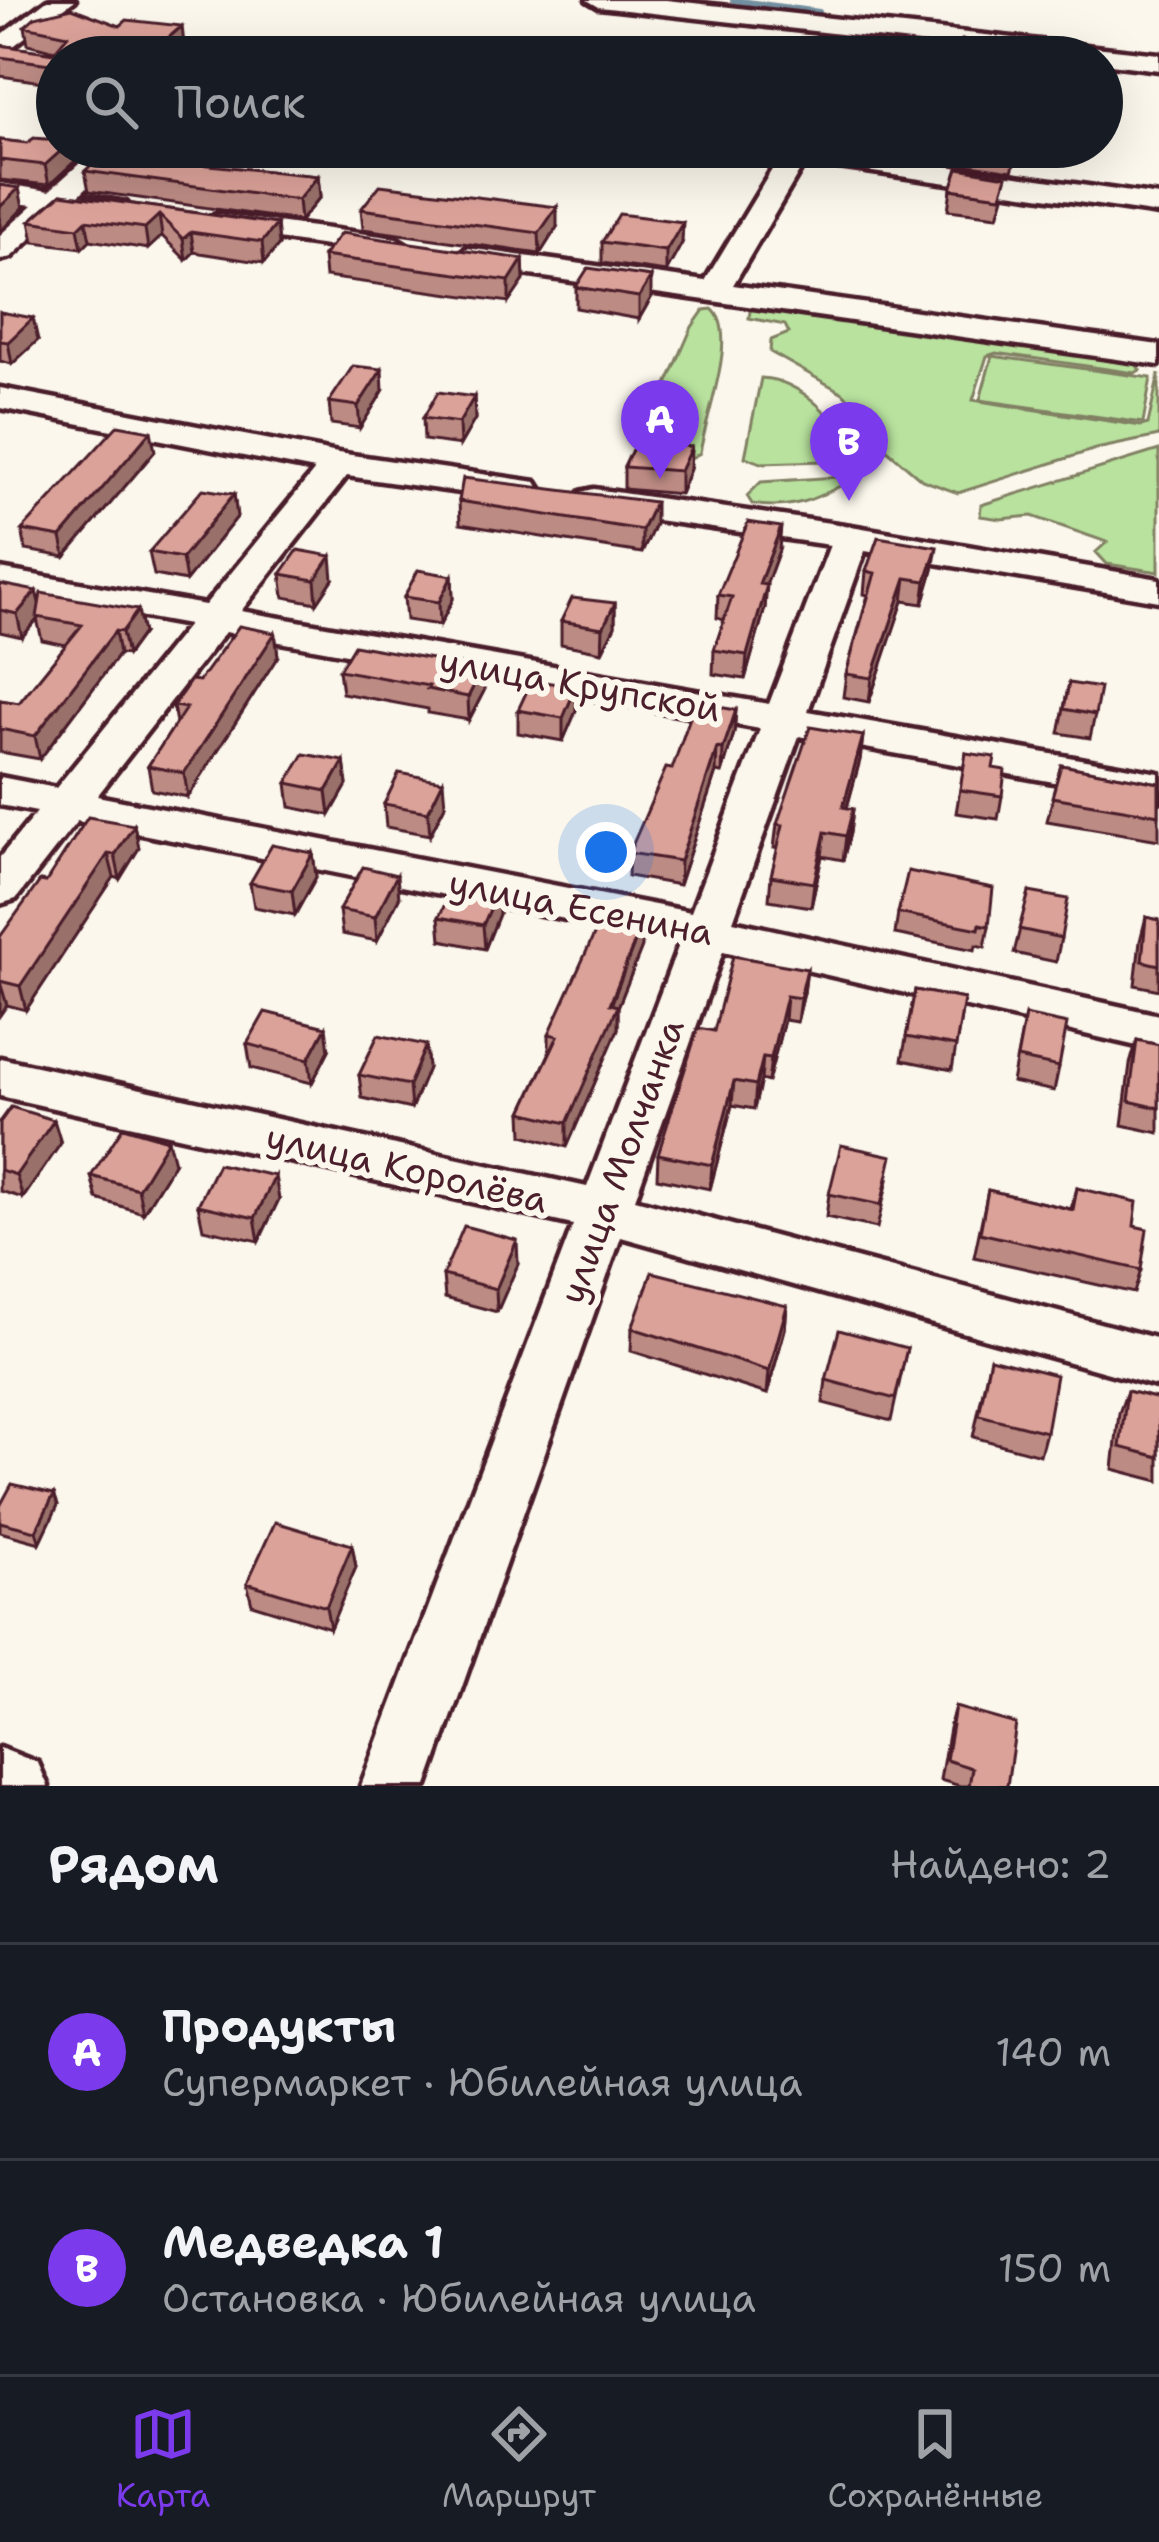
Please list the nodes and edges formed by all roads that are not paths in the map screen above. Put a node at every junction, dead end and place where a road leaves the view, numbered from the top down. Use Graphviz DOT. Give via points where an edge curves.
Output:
graph roads {
  1 [pos="63,0"];
  2 [pos="599,0"];
  3 [pos="856,36"];
  4 [pos="0,50"];
  5 [pos="36,57"];
  6 [pos="1123,60"];
  7 [pos="1159,62"];
  8 [pos="91,168"];
  9 [pos="773,168"];
  10 [pos="948,168"];
  11 [pos="0,192"];
  12 [pos="56,200"];
  13 [pos="1159,205"];
  14 [pos="150,213"];
  15 [pos="196,220"];
  16 [pos="0,251"];
  17 [pos="714,292"];
  18 [pos="1159,355"];
  19 [pos="0,398"];
  20 [pos="338,464"];
  21 [pos="851,537"];
  22 [pos="0,580"];
  23 [pos="1159,590"];
  24 [pos="213,620"];
  25 [pos="786,719"];
  26 [pos="1159,787"];
  27 [pos="0,791"];
  28 [pos="68,804"];
  29 [pos="0,888"];
  30 [pos="706,931"];
  31 [pos="1159,1033"];
  32 [pos="0,1077"];
  33 [pos="602,1211"];
  34 [pos="1159,1363"];
  35 [pos="0,1781"];
  36 [pos="15,1786"];
  37 [pos="394,1786"];
  1 -- 4 [label="street"];
  2 -- 3 [label="street"];
  4 -- 5 [label="street"];
  6 -- 7 [label="street"];
  8 -- 12 [label="street"];
  9 -- 17 [label="street"];
  10 -- 13 [label="street"];
  11 -- 12 [label="street"];
  12 -- 14 [label="street"];
  12 -- 16 [label="street"];
  15 -- 17 [label="street"];
  17 -- 18 [label="street"];
  19 -- 20 [label="street"];
  20 -- 21 [label="street"];
  20 -- 24 [label="street"];
  21 -- 23 [label="street"];
  21 -- 25 [label="street, улица Молчанка"];
  22 -- 24 [label="street, улица Крупской"];
  24 -- 25 [label="street, улица Крупской"];
  24 -- 28 [label="street"];
  25 -- 26 [label="street, улица Крупской"];
  25 -- 30 [label="street, улица Молчанка"];
  27 -- 28 [label="street, улица Есенина"];
  28 -- 29 [label="street"];
  28 -- 30 [label="street, улица Есенина"];
  30 -- 31 [label="street, улица Есенина"];
  30 -- 33 [label="street, улица Молчанка"];
  32 -- 33 [label="street, улица Королёва"];
  33 -- 34 [label="street, улица Королёва"];
  33 -- 37 [label="street, улица Молчанка"];
  35 -- 36 [label="street"];
}
